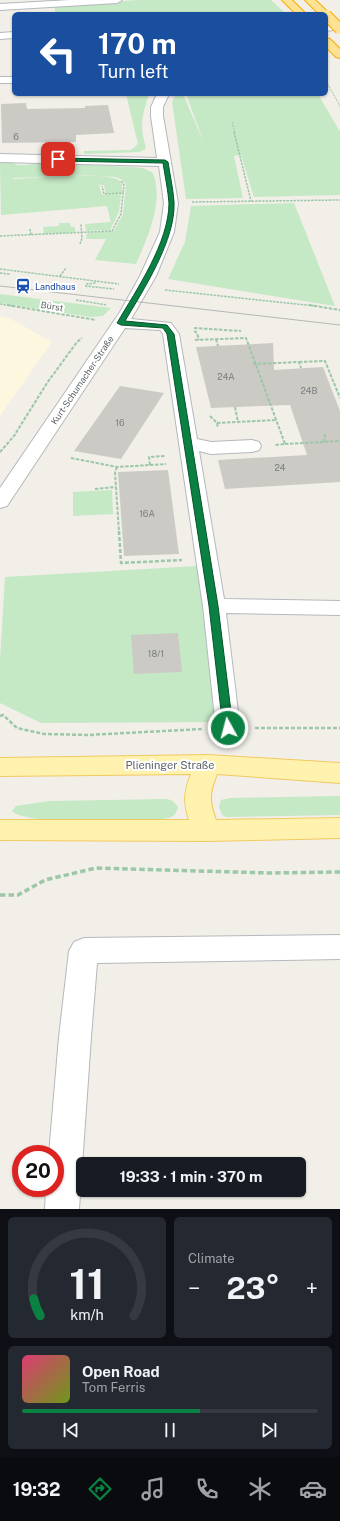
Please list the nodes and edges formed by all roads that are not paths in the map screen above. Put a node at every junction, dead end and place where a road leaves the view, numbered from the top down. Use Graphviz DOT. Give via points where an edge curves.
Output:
graph roads {
  1 [pos="117,0"];
  2 [pos="287,0"];
  3 [pos="310,0"];
  4 [pos="0,7"];
  5 [pos="299,12"];
  6 [pos="324,12"];
  7 [pos="328,16"];
  8 [pos="340,27"];
  9 [pos="328,28"];
  10 [pos="12,35"];
  11 [pos="0,36"];
  12 [pos="328,43"];
  13 [pos="340,55"];
  14 [pos="0,80"];
  15 [pos="12,80"];
  16 [pos="162,96"];
  17 [pos="0,158"];
  18 [pos="165,162"];
  19 [pos="121,323"];
  20 [pos="252,446"];
  21 [pos="189,449"];
  22 [pos="1,503"];
  23 [pos="214,606"];
  24 [pos="340,608"];
  25 [pos="228,728"];
  26 [pos="208,764"];
  27 [pos="35,766"];
  28 [pos="0,767"];
  29 [pos="340,773"];
  30 [pos="0,781"];
  31 [pos="7,826"];
  32 [pos="340,828"];
  33 [pos="206,831"];
  34 [pos="340,947"];
  35 [pos="62,1209"];
  1 -- 4 [label="street"];
  2 -- 5 [label="highway"];
  3 -- 6 [label="highway"];
  7 -- 8 [label="highway, bridge"];
  8 -- 9 [label="street"];
  10 -- 11 [label="street"];
  12 -- 13 [label="highway"];
  14 -- 15 [label="street"];
  16 -- 18 [label="street, Kurt-Schumacher-Straße" via="157,107 157,125"];
  17 -- 18 [label="street" via="26,162"];
  18 -- 19 [label="street, Kurt-Schumacher-Straße" via="171,203 167,232 134,286"];
  19 -- 21 [label="street" via="165,326 171,334"];
  19 -- 22 [label="street, Kurt-Schumacher-Straße"];
  20 -- 21 [label="street"];
  21 -- 23 [label="street"];
  23 -- 24 [label="street"];
  23 -- 25 [label="street"];
  26 -- 27 [label="main road, Plieninger Straße"];
  26 -- 29 [label="main road, Plieninger Straße"];
  26 -- 33 [label="main road" via="199,787 197,804"];
  27 -- 28 [label="main road, Plieninger Straße"];
  27 -- 30 [label="main road"];
  31 -- 33 [label="main road"];
  32 -- 33 [label="main road"];
  34 -- 35 [label="street" via="84,951"];
}
